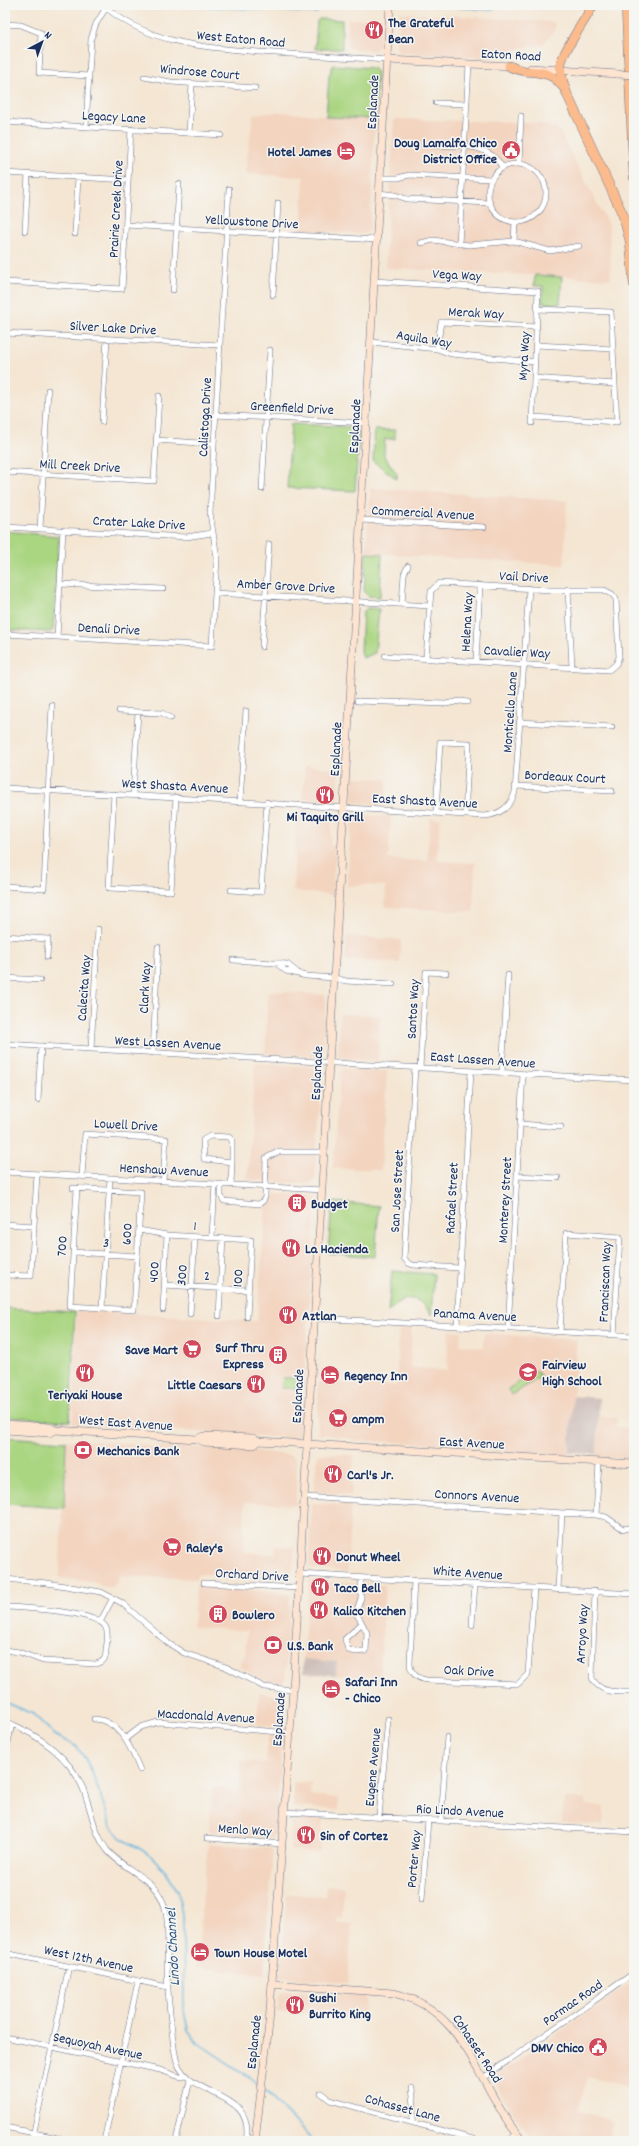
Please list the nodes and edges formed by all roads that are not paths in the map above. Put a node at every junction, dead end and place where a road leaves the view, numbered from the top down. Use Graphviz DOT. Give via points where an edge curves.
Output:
graph roads {
  1 [pos="390,5"];
  2 [pos="593,5"];
  3 [pos="626,5"];
  4 [pos="107,6"];
  5 [pos="5,24"];
  6 [pos="387,60"];
  7 [pos="469,64"];
  8 [pos="509,66"];
  9 [pos="561,69"];
  10 [pos="634,75"];
  11 [pos="89,76"];
  12 [pos="144,77"];
  13 [pos="192,84"];
  14 [pos="255,88"];
  15 [pos="567,94"];
  16 [pos="436,103"];
  17 [pos="467,104"];
  18 [pos="522,116"];
  19 [pos="5,122"];
  20 [pos="86,127"];
  21 [pos="131,130"];
  22 [pos="189,133"];
  23 [pos="221,135"];
  24 [pos="428,145"];
  25 [pos="464,147"];
  26 [pos="519,164"];
  27 [pos="503,168"];
  28 [pos="5,172"];
  29 [pos="28,174"];
  30 [pos="78,177"];
  31 [pos="634,177"];
  32 [pos="380,178"];
  33 [pos="463,178"];
  34 [pos="491,179"];
  35 [pos="128,180"];
  36 [pos="179,184"];
  37 [pos="229,189"];
  38 [pos="379,193"];
  39 [pos="461,202"];
  40 [pos="278,203"];
  41 [pos="490,203"];
  42 [pos="515,222"];
  43 [pos="126,225"];
  44 [pos="176,228"];
  45 [pos="25,231"];
  46 [pos="226,231"];
  47 [pos="75,234"];
  48 [pos="276,234"];
  49 [pos="377,240"];
  50 [pos="514,241"];
  51 [pos="421,243"];
  52 [pos="459,244"];
  53 [pos="579,246"];
  54 [pos="5,282"];
  55 [pos="374,282"];
  56 [pos="634,284"];
  57 [pos="173,290"];
  58 [pos="538,291"];
  59 [pos="273,296"];
  60 [pos="538,309"];
  61 [pos="537,327"];
  62 [pos="5,333"];
  63 [pos="107,339"];
  64 [pos="371,342"];
  65 [pos="220,345"];
  66 [pos="536,345"];
  67 [pos="437,349"];
  68 [pos="613,349"];
  69 [pos="270,350"];
  70 [pos="535,362"];
  71 [pos="534,378"];
  72 [pos="615,384"];
  73 [pos="48,390"];
  74 [pos="159,396"];
  75 [pos="216,415"];
  76 [pos="533,416"];
  77 [pos="266,418"];
  78 [pos="102,422"];
  79 [pos="367,423"];
  80 [pos="532,423"];
  81 [pos="156,440"];
  82 [pos="214,444"];
  83 [pos="5,472"];
  84 [pos="44,474"];
  85 [pos="262,489"];
  86 [pos="361,520"];
  87 [pos="5,527"];
  88 [pos="484,527"];
  89 [pos="40,528"];
  90 [pos="63,530"];
  91 [pos="212,533"];
  92 [pos="268,544"];
  93 [pos="408,566"];
  94 [pos="60,584"];
  95 [pos="480,585"];
  96 [pos="529,588"];
  97 [pos="568,589"];
  98 [pos="163,590"];
  99 [pos="215,593"];
  100 [pos="612,594"];
  101 [pos="266,596"];
  102 [pos="356,601"];
  103 [pos="402,604"];
  104 [pos="430,606"];
  105 [pos="5,634"];
  106 [pos="57,637"];
  107 [pos="212,646"];
  108 [pos="262,647"];
  109 [pos="385,656"];
  110 [pos="426,658"];
  111 [pos="476,661"];
  112 [pos="525,664"];
  113 [pos="572,667"];
  114 [pos="357,701"];
  115 [pos="468,702"];
  116 [pos="52,705"];
  117 [pos="119,711"];
  118 [pos="246,711"];
  119 [pos="138,712"];
  120 [pos="171,718"];
  121 [pos="519,722"];
  122 [pos="612,727"];
  123 [pos="516,786"];
  124 [pos="5,788"];
  125 [pos="48,790"];
  126 [pos="612,791"];
  127 [pos="114,794"];
  128 [pos="133,795"];
  129 [pos="176,797"];
  130 [pos="240,801"];
  131 [pos="266,802"];
  132 [pos="344,807"];
  133 [pos="504,810"];
  134 [pos="436,813"];
  135 [pos="465,814"];
  136 [pos="5,886"];
  137 [pos="231,890"];
  138 [pos="98,929"];
  139 [pos="5,936"];
  140 [pos="158,947"];
  141 [pos="48,957"];
  142 [pos="233,960"];
  143 [pos="276,963"];
  144 [pos="288,965"];
  145 [pos="285,970"];
  146 [pos="298,973"];
  147 [pos="446,973"];
  148 [pos="508,974"];
  149 [pos="5,978"];
  150 [pos="335,978"];
  151 [pos="40,980"];
  152 [pos="393,984"];
  153 [pos="5,1044"];
  154 [pos="41,1046"];
  155 [pos="91,1049"];
  156 [pos="153,1053"];
  157 [pos="330,1062"];
  158 [pos="418,1067"];
  159 [pos="471,1071"];
  160 [pos="502,1072"];
  161 [pos="523,1074"];
  162 [pos="634,1080"];
  163 [pos="38,1100"];
  164 [pos="520,1124"];
  165 [pos="561,1127"];
  166 [pos="325,1152"];
  167 [pos="232,1162"];
  168 [pos="5,1172"];
  169 [pos="36,1174"];
  170 [pos="82,1176"];
  171 [pos="517,1176"];
  172 [pos="110,1178"];
  173 [pos="558,1178"];
  174 [pos="163,1181"];
  175 [pos="215,1184"];
  176 [pos="222,1184"];
  177 [pos="231,1185"];
  178 [pos="265,1187"];
  179 [pos="75,1188"];
  180 [pos="109,1190"];
  181 [pos="322,1190"];
  182 [pos="5,1224"];
  183 [pos="34,1226"];
  184 [pos="139,1230"];
  185 [pos="167,1235"];
  186 [pos="195,1236"];
  187 [pos="212,1238"];
  188 [pos="223,1238"];
  189 [pos="251,1240"];
  190 [pos="73,1252"];
  191 [pos="105,1254"];
  192 [pos="137,1256"];
  193 [pos="459,1268"];
  194 [pos="5,1275"];
  195 [pos="164,1285"];
  196 [pos="192,1286"];
  197 [pos="220,1288"];
  198 [pos="248,1290"];
  199 [pos="102,1308"];
  200 [pos="163,1310"];
  201 [pos="190,1314"];
  202 [pos="218,1316"];
  203 [pos="247,1317"];
  204 [pos="315,1318"];
  205 [pos="457,1326"];
  206 [pos="508,1328"];
  207 [pos="560,1331"];
  208 [pos="614,1335"];
  209 [pos="634,1336"];
  210 [pos="5,1424"];
  211 [pos="5,1430"];
  212 [pos="55,1430"];
  213 [pos="308,1444"];
  214 [pos="599,1462"];
  215 [pos="634,1464"];
  216 [pos="304,1497"];
  217 [pos="562,1513"];
  218 [pos="596,1515"];
  219 [pos="634,1527"];
  220 [pos="300,1574"];
  221 [pos="361,1578"];
  222 [pos="5,1579"];
  223 [pos="414,1580"];
  224 [pos="204,1583"];
  225 [pos="475,1584"];
  226 [pos="299,1588"];
  227 [pos="534,1588"];
  228 [pos="558,1589"];
  229 [pos="595,1591"];
  230 [pos="634,1594"];
  231 [pos="113,1598"];
  232 [pos="5,1607"];
  233 [pos="100,1622"];
  234 [pos="362,1623"];
  235 [pos="472,1625"];
  236 [pos="5,1650"];
  237 [pos="293,1690"];
  238 [pos="634,1692"];
  239 [pos="94,1719"];
  240 [pos="388,1720"];
  241 [pos="5,1721"];
  242 [pos="12,1724"];
  243 [pos="290,1733"];
  244 [pos="447,1737"];
  245 [pos="125,1739"];
  246 [pos="5,1756"];
  247 [pos="140,1770"];
  248 [pos="284,1812"];
  249 [pos="379,1817"];
  250 [pos="428,1820"];
  251 [pos="441,1821"];
  252 [pos="634,1832"];
  253 [pos="207,1838"];
  254 [pos="282,1844"];
  255 [pos="422,1899"];
  256 [pos="5,1953"];
  257 [pos="69,1966"];
  258 [pos="634,1973"];
  259 [pos="138,1980"];
  260 [pos="272,1984"];
  261 [pos="168,1987"];
  262 [pos="5,2037"];
  263 [pos="53,2048"];
  264 [pos="120,2063"];
  265 [pos="185,2076"];
  266 [pos="483,2078"];
  267 [pos="190,2080"];
  268 [pos="412,2088"];
  269 [pos="321,2093"];
  270 [pos="412,2122"];
  271 [pos="5,2127"];
  272 [pos="34,2133"];
  273 [pos="517,2134"];
  274 [pos="32,2141"];
  275 [pos="72,2141"];
  276 [pos="104,2141"];
  277 [pos="176,2141"];
  278 [pos="246,2141"];
  279 [pos="255,2141"];
  280 [pos="480,2141"];
  281 [pos="509,2141"];
  282 [pos="523,2141"];
  1 -- 6 [label="main road, Esplanade"];
  2 -- 9 [label="highway" via="565,54"];
  3 -- 31 [label="highway"];
  4 -- 6 [label="street, West Eaton Road" via="142,31 190,45"];
  4 -- 11 [label="street" via="92,34"];
  5 -- 11 [label="street" via="21,25 41,33 39,73"];
  6 -- 7 [label="main road, Eaton Road"];
  6 -- 32 [label="main road, Esplanade"];
  7 -- 8 [label="main road, Eaton Road"];
  7 -- 17 [label="street"];
  8 -- 9 [label="main road, Eaton Road"];
  8 -- 15 [label="highway" via="517,70 550,75 558,80"];
  9 -- 10 [label="main road, Eaton Road, bridge"];
  9 -- 15 [label="highway"];
  11 -- 20 [label="street"];
  12 -- 13 [label="street, Windrose Court"];
  13 -- 14 [label="street, Windrose Court"];
  13 -- 22 [label="street"];
  15 -- 56 [label="highway" via="623,215"];
  16 -- 17 [label="street"];
  17 -- 25 [label="street"];
  18 -- 26 [label="street"];
  19 -- 20 [label="street, Legacy Lane"];
  20 -- 21 [label="street, Legacy Lane"];
  21 -- 22 [label="street, Legacy Lane"];
  21 -- 35 [label="street, Prairie Creek Drive"];
  22 -- 23 [label="street, Legacy Lane"];
  24 -- 25 [label="street"];
  25 -- 27 [label="street" via="482,148 490,152"];
  25 -- 33 [label="street"];
  26 -- 27 [label="street"];
  26 -- 42 [label="street" via="531,168 540,175 545,185 546,196 542,208 536,215 525,221"];
  27 -- 34 [label="street"];
  28 -- 29 [label="street"];
  29 -- 30 [label="street"];
  29 -- 45 [label="street"];
  30 -- 35 [label="street"];
  30 -- 47 [label="street"];
  32 -- 33 [label="street" via="409,175"];
  32 -- 38 [label="main road, Esplanade"];
  33 -- 34 [label="street"];
  33 -- 39 [label="street"];
  34 -- 41 [label="street" via="488,190"];
  35 -- 43 [label="street, Prairie Creek Drive"];
  36 -- 44 [label="street"];
  37 -- 46 [label="street, Calistoga Drive"];
  38 -- 39 [label="street" via="407,199"];
  38 -- 49 [label="main road, Esplanade"];
  39 -- 41 [label="street"];
  39 -- 52 [label="street"];
  40 -- 48 [label="street"];
  41 -- 42 [label="street" via="500,216"];
  42 -- 50 [label="street"];
  43 -- 44 [label="street, Yellowstone Drive"];
  43 -- 54 [label="street, Prairie Creek Drive" via="122,289"];
  44 -- 46 [label="street, Yellowstone Drive"];
  44 -- 57 [label="street"];
  46 -- 48 [label="street, Yellowstone Drive"];
  46 -- 65 [label="street, Calistoga Drive"];
  48 -- 49 [label="street, Yellowstone Drive"];
  48 -- 59 [label="street"];
  49 -- 55 [label="main road, Esplanade"];
  50 -- 52 [label="street"];
  50 -- 53 [label="street" via="544,251"];
  51 -- 52 [label="street" via="433,240"];
  55 -- 58 [label="street, Vega Way"];
  55 -- 64 [label="main road, Esplanade"];
  58 -- 60 [label="street, Myra Way"];
  60 -- 61 [label="street, Myra Way"];
  60 -- 68 [label="street" via="611,312"];
  61 -- 66 [label="street, Myra Way"];
  61 -- 67 [label="street, Merak Way" via="441,322"];
  62 -- 63 [label="street, Silver Lake Drive"];
  63 -- 65 [label="street, Silver Lake Drive"];
  63 -- 78 [label="street"];
  64 -- 67 [label="street, Aquila Way"];
  64 -- 79 [label="main road, Esplanade"];
  65 -- 75 [label="street, Calistoga Drive"];
  66 -- 68 [label="street"];
  66 -- 70 [label="street, Myra Way"];
  67 -- 70 [label="street, Aquila Way" via="451,354"];
  68 -- 72 [label="street"];
  69 -- 77 [label="street"];
  70 -- 71 [label="street, Myra Way"];
  71 -- 72 [label="street"];
  71 -- 76 [label="street, Myra Way"];
  72 -- 76 [label="street" via="617,422"];
  73 -- 84 [label="street"];
  74 -- 81 [label="street"];
  75 -- 77 [label="street, Greenfield Drive"];
  75 -- 82 [label="street, Calistoga Drive"];
  76 -- 80 [label="street, Myra Way"];
  77 -- 79 [label="street, Greenfield Drive"];
  77 -- 85 [label="street"];
  79 -- 86 [label="main road, Esplanade"];
  81 -- 82 [label="street"];
  81 -- 84 [label="street, Mill Creek Drive" via="154,481"];
  82 -- 91 [label="street, Calistoga Drive" via="210,517"];
  83 -- 84 [label="street, Mill Creek Drive"];
  84 -- 89 [label="street"];
  86 -- 88 [label="street, Commercial Avenue"];
  86 -- 102 [label="main road, Esplanade"];
  87 -- 89 [label="street"];
  89 -- 90 [label="street, Crater Lake Drive"];
  90 -- 91 [label="street, Crater Lake Drive" via="186,537"];
  90 -- 94 [label="street"];
  91 -- 99 [label="street, Calistoga Drive" via="217,558"];
  92 -- 101 [label="street"];
  93 -- 103 [label="street" via="404,574"];
  94 -- 98 [label="street"];
  94 -- 106 [label="street"];
  95 -- 96 [label="street, Vail Drive"];
  95 -- 104 [label="street, Vail Drive" via="435,585 431,591"];
  95 -- 111 [label="street, Helena Way"];
  96 -- 97 [label="street, Vail Drive"];
  96 -- 112 [label="street, Monticello Lane"];
  97 -- 100 [label="street, Vail Drive" via="604,590"];
  97 -- 113 [label="street"];
  99 -- 101 [label="street, Amber Grove Drive"];
  99 -- 107 [label="street, Calistoga Drive"];
  100 -- 113 [label="street, Cavalier Way" via="616,601 618,660 613,668 604,671"];
  101 -- 102 [label="street, Amber Grove Drive"];
  101 -- 108 [label="street"];
  102 -- 103 [label="street, Amber Grove Drive"];
  102 -- 132 [label="main road, Esplanade"];
  103 -- 104 [label="street, Amber Grove Drive"];
  104 -- 110 [label="street"];
  105 -- 106 [label="street, Denali Drive"];
  106 -- 107 [label="street, Denali Drive"];
  109 -- 110 [label="street, Cavalier Way"];
  110 -- 111 [label="street, Cavalier Way"];
  111 -- 112 [label="street, Cavalier Way"];
  112 -- 113 [label="street, Cavalier Way"];
  112 -- 121 [label="street, Monticello Lane"];
  114 -- 115 [label="street" via="446,704"];
  116 -- 125 [label="street"];
  117 -- 119 [label="street"];
  118 -- 130 [label="street"];
  119 -- 120 [label="street" via="162,713"];
  119 -- 128 [label="street"];
  121 -- 122 [label="street"];
  121 -- 123 [label="street, Monticello Lane"];
  123 -- 126 [label="street, Bordeaux Court"];
  123 -- 133 [label="street, Monticello Lane" via="512,800"];
  124 -- 125 [label="street, West Shasta Avenue"];
  125 -- 127 [label="street, West Shasta Avenue"];
  125 -- 136 [label="street" via="44,889"];
  127 -- 128 [label="street, West Shasta Avenue"];
  127 -- 129 [label="street" via="109,888 140,890 171,891"];
  128 -- 129 [label="street, West Shasta Avenue"];
  129 -- 130 [label="street, West Shasta Avenue"];
  130 -- 131 [label="street, West Shasta Avenue"];
  131 -- 132 [label="street, West Shasta Avenue"];
  131 -- 137 [label="street" via="261,892"];
  132 -- 134 [label="street, East Shasta Avenue"];
  132 -- 150 [label="main road, Esplanade"];
  133 -- 135 [label="street, East Shasta Avenue" via="491,815"];
  134 -- 135 [label="street, East Shasta Avenue"];
  134 -- 135 [label="street" via="440,742 470,743"];
  138 -- 155 [label="street, Calecita Way"];
  139 -- 141 [label="street" via="48,940"];
  140 -- 156 [label="street, Clark Way"];
  142 -- 143 [label="street"];
  143 -- 144 [label="street"];
  143 -- 145 [label="street"];
  144 -- 145 [label="street" via="284,966"];
  144 -- 146 [label="street"];
  145 -- 146 [label="street"];
  146 -- 150 [label="street"];
  147 -- 158 [label="street, Santos Way" via="426,972"];
  148 -- 160 [label="street"];
  149 -- 151 [label="street"];
  150 -- 152 [label="street"];
  150 -- 157 [label="main road, Esplanade"];
  153 -- 154 [label="street, West Lassen Avenue"];
  154 -- 155 [label="street, West Lassen Avenue"];
  154 -- 163 [label="street"];
  155 -- 156 [label="street, West Lassen Avenue"];
  156 -- 157 [label="street, West Lassen Avenue"];
  157 -- 158 [label="street, East Lassen Avenue"];
  157 -- 166 [label="main road, Esplanade"];
  158 -- 159 [label="street, East Lassen Avenue"];
  158 -- 193 [label="street, San Jose Street" via="404,1258 414,1265"];
  159 -- 160 [label="street, East Lassen Avenue"];
  159 -- 193 [label="street, Rafael Street"];
  160 -- 161 [label="street, East Lassen Avenue"];
  161 -- 162 [label="street, East Lassen Avenue"];
  161 -- 164 [label="street, Monterey Street"];
  164 -- 165 [label="street"];
  164 -- 171 [label="street, Monterey Street"];
  166 -- 178 [label="street" via="278,1152 266,1158"];
  166 -- 181 [label="main road, Esplanade"];
  167 -- 167 [label="street" via="232,1138 205,1137 202,1156 204,1159"];
  167 -- 177 [label="street"];
  168 -- 169 [label="street, Henshaw Avenue"];
  169 -- 170 [label="street, Henshaw Avenue"];
  169 -- 183 [label="street"];
  170 -- 172 [label="street, Henshaw Avenue"];
  170 -- 174 [label="street, Lowell Drive" via="85,1134 151,1138 166,1139"];
  171 -- 173 [label="street"];
  171 -- 206 [label="street, Monterey Street"];
  172 -- 174 [label="street, Henshaw Avenue"];
  172 -- 180 [label="street, 600"];
  174 -- 175 [label="street, Henshaw Avenue"];
  175 -- 176 [label="street, Henshaw Avenue"];
  175 -- 187 [label="street"];
  176 -- 177 [label="street, Henshaw Avenue"];
  176 -- 178 [label="street" via="222,1198 228,1203 260,1204 264,1198"];
  177 -- 178 [label="street, Henshaw Avenue"];
  178 -- 181 [label="street, Henshaw Avenue"];
  179 -- 180 [label="street, 600"];
  179 -- 190 [label="street, 700"];
  180 -- 184 [label="street, 600" via="141,1192"];
  180 -- 191 [label="street, 600"];
  181 -- 204 [label="main road, Esplanade"];
  182 -- 183 [label="street"];
  183 -- 194 [label="street" via="31,1276"];
  184 -- 185 [label="street, 1"];
  184 -- 192 [label="street, 600"];
  185 -- 186 [label="street, 1"];
  185 -- 195 [label="street, 400"];
  186 -- 187 [label="street, 1"];
  186 -- 196 [label="street, 300"];
  187 -- 188 [label="street, 1"];
  188 -- 189 [label="street, 1"];
  188 -- 197 [label="street"];
  189 -- 198 [label="street, 100"];
  190 -- 191 [label="street, 3"];
  190 -- 199 [label="street, 700" via="70,1306"];
  191 -- 192 [label="street, 3"];
  191 -- 199 [label="street, 600"];
  192 -- 199 [label="street, 600" via="134,1310"];
  193 -- 205 [label="street, Rafael Street"];
  195 -- 196 [label="street, 2"];
  195 -- 200 [label="street, 400"];
  196 -- 197 [label="street, 2"];
  196 -- 201 [label="street, 300"];
  197 -- 198 [label="street, 2"];
  197 -- 202 [label="street"];
  198 -- 203 [label="street, 100"];
  204 -- 205 [label="street, Panama Avenue"];
  204 -- 213 [label="main road, Esplanade"];
  205 -- 206 [label="street, Panama Avenue"];
  206 -- 207 [label="street, Panama Avenue"];
  207 -- 208 [label="street, Panama Avenue"];
  207 -- 208 [label="street, Franciscan Way" via="566,1233 620,1237"];
  208 -- 209 [label="street, Panama Avenue"];
  210 -- 212 [label="main road, West East Avenue" via="49,1427"];
  211 -- 212 [label="main road, West East Avenue" via="49,1433"];
  212 -- 213 [label="main road, West East Avenue" via="254,1445 259,1441"];
  213 -- 214 [label="main road, East Avenue"];
  213 -- 216 [label="main road, Esplanade"];
  214 -- 215 [label="main road, East Avenue"];
  214 -- 218 [label="street"];
  216 -- 217 [label="street, Connors Avenue"];
  216 -- 220 [label="main road, Esplanade"];
  217 -- 218 [label="street, Connors Avenue"];
  217 -- 228 [label="street"];
  218 -- 219 [label="street, Connors Avenue" via="608,1518 623,1529"];
  220 -- 221 [label="street, White Avenue"];
  220 -- 226 [label="main road, Esplanade"];
  221 -- 223 [label="street, White Avenue"];
  221 -- 234 [label="street" via="361,1598 356,1613"];
  222 -- 231 [label="street" via="83,1588"];
  223 -- 225 [label="street, White Avenue"];
  223 -- 227 [label="street, Oak Drive" via="411,1669 422,1679 452,1682 513,1685 525,1679 529,1668"];
  224 -- 226 [label="street, Orchard Drive"];
  225 -- 227 [label="street, White Avenue"];
  225 -- 235 [label="street"];
  226 -- 237 [label="main road, Esplanade"];
  227 -- 228 [label="street, White Avenue"];
  228 -- 229 [label="street, White Avenue"];
  229 -- 230 [label="street, White Avenue"];
  229 -- 238 [label="street, Arroyo Way" via="592,1678 603,1690"];
  231 -- 233 [label="street"];
  231 -- 237 [label="street" via="184,1653 226,1667 264,1686"];
  232 -- 233 [label="street" via="81,1616"];
  233 -- 236 [label="street" via="106,1627 107,1633 105,1657 99,1664 43,1661"];
  234 -- 234 [label="street" via="345,1640 348,1650 366,1651 367,1633"];
  237 -- 243 [label="main road, Esplanade"];
  239 -- 245 [label="street" via="108,1723"];
  240 -- 249 [label="street, Eugene Avenue"];
  241 -- 242 [label="street"];
  242 -- 246 [label="street"];
  242 -- 261 [label="street" via="43,1740 69,1766 84,1790 94,1828 104,1845 120,1863 149,1881 159,1893 167,1917"];
  243 -- 245 [label="street, Macdonald Avenue" via="158,1722 145,1725"];
  243 -- 248 [label="main road, Esplanade"];
  244 -- 251 [label="street, Porter Way"];
  245 -- 247 [label="street"];
  248 -- 249 [label="street, Rio Lindo Avenue"];
  248 -- 254 [label="main road, Esplanade"];
  249 -- 250 [label="street, Rio Lindo Avenue"];
  250 -- 251 [label="street, Rio Lindo Avenue"];
  250 -- 255 [label="street, Porter Way"];
  251 -- 252 [label="street, Rio Lindo Avenue"];
  253 -- 254 [label="street, Menlo Way"];
  254 -- 260 [label="main road, Esplanade"];
  256 -- 257 [label="street, West 12th Avenue"];
  257 -- 259 [label="street, West 12th Avenue"];
  257 -- 263 [label="street"];
  258 -- 266 [label="street, Parmac Road"];
  259 -- 261 [label="street, West 12th Avenue"];
  259 -- 264 [label="street"];
  260 -- 266 [label="main road, Cohasset Road" via="393,1993 418,2000 451,2025"];
  260 -- 279 [label="main road, Esplanade"];
  261 -- 265 [label="street" via="174,2052"];
  262 -- 263 [label="street, Sequoyah Avenue"];
  263 -- 264 [label="street, Sequoyah Avenue"];
  263 -- 272 [label="street"];
  264 -- 265 [label="street, Sequoyah Avenue"];
  264 -- 276 [label="street"];
  265 -- 267 [label="street"];
  266 -- 273 [label="main road, Cohasset Road"];
  267 -- 277 [label="street"];
  267 -- 278 [label="street" via="242,2112 248,2125"];
  268 -- 270 [label="street"];
  269 -- 270 [label="street, Cohasset Lane" via="330,2100"];
  270 -- 280 [label="street, Cohasset Lane"];
  271 -- 272 [label="street"];
  272 -- 274 [label="street"];
  272 -- 275 [label="street"];
  273 -- 281 [label="street"];
  273 -- 282 [label="main road, Cohasset Road"];
}
